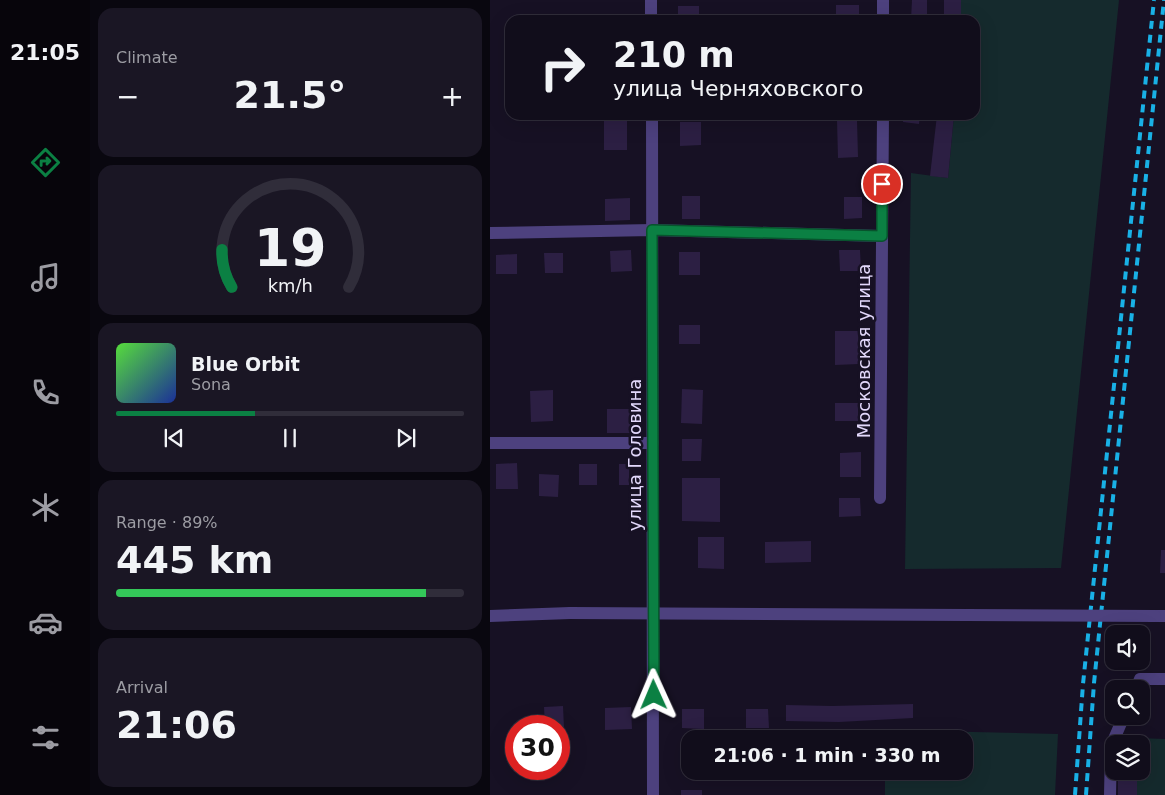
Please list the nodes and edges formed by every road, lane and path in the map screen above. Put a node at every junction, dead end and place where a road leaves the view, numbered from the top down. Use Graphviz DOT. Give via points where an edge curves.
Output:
graph roads {
  1 [pos="651,0"];
  2 [pos="883,0"];
  3 [pos="651,15"];
  4 [pos="883,15"];
  5 [pos="652,120"];
  6 [pos="882,120"];
  7 [pos="652,230"];
  8 [pos="490,233"];
  9 [pos="882,236"];
  10 [pos="490,443"];
  11 [pos="653,443"];
  12 [pos="880,498"];
  13 [pos="490,616"];
  14 [pos="1161,616"];
  15 [pos="1165,679"];
  16 [pos="1140,680"];
  17 [pos="1120,725"];
  18 [pos="653,795"];
  19 [pos="1110,795"];
  1 -- 3 [label="street"];
  2 -- 4 [label="street"];
  5 -- 7 [label="street, улица Головина"];
  6 -- 9 [label="street, Московская улица"];
  7 -- 8 [label="street"];
  7 -- 9 [label="street"];
  7 -- 11 [label="street, улица Головина"];
  9 -- 12 [label="street, Московская улица"];
  10 -- 11 [label="street"];
  11 -- 18 [label="street, улица Головина"];
  13 -- 14 [label="street, bridge" via="570,613"];
  15 -- 16 [label="street"];
  17 -- 19 [label="street" via="1111,746"];
}
